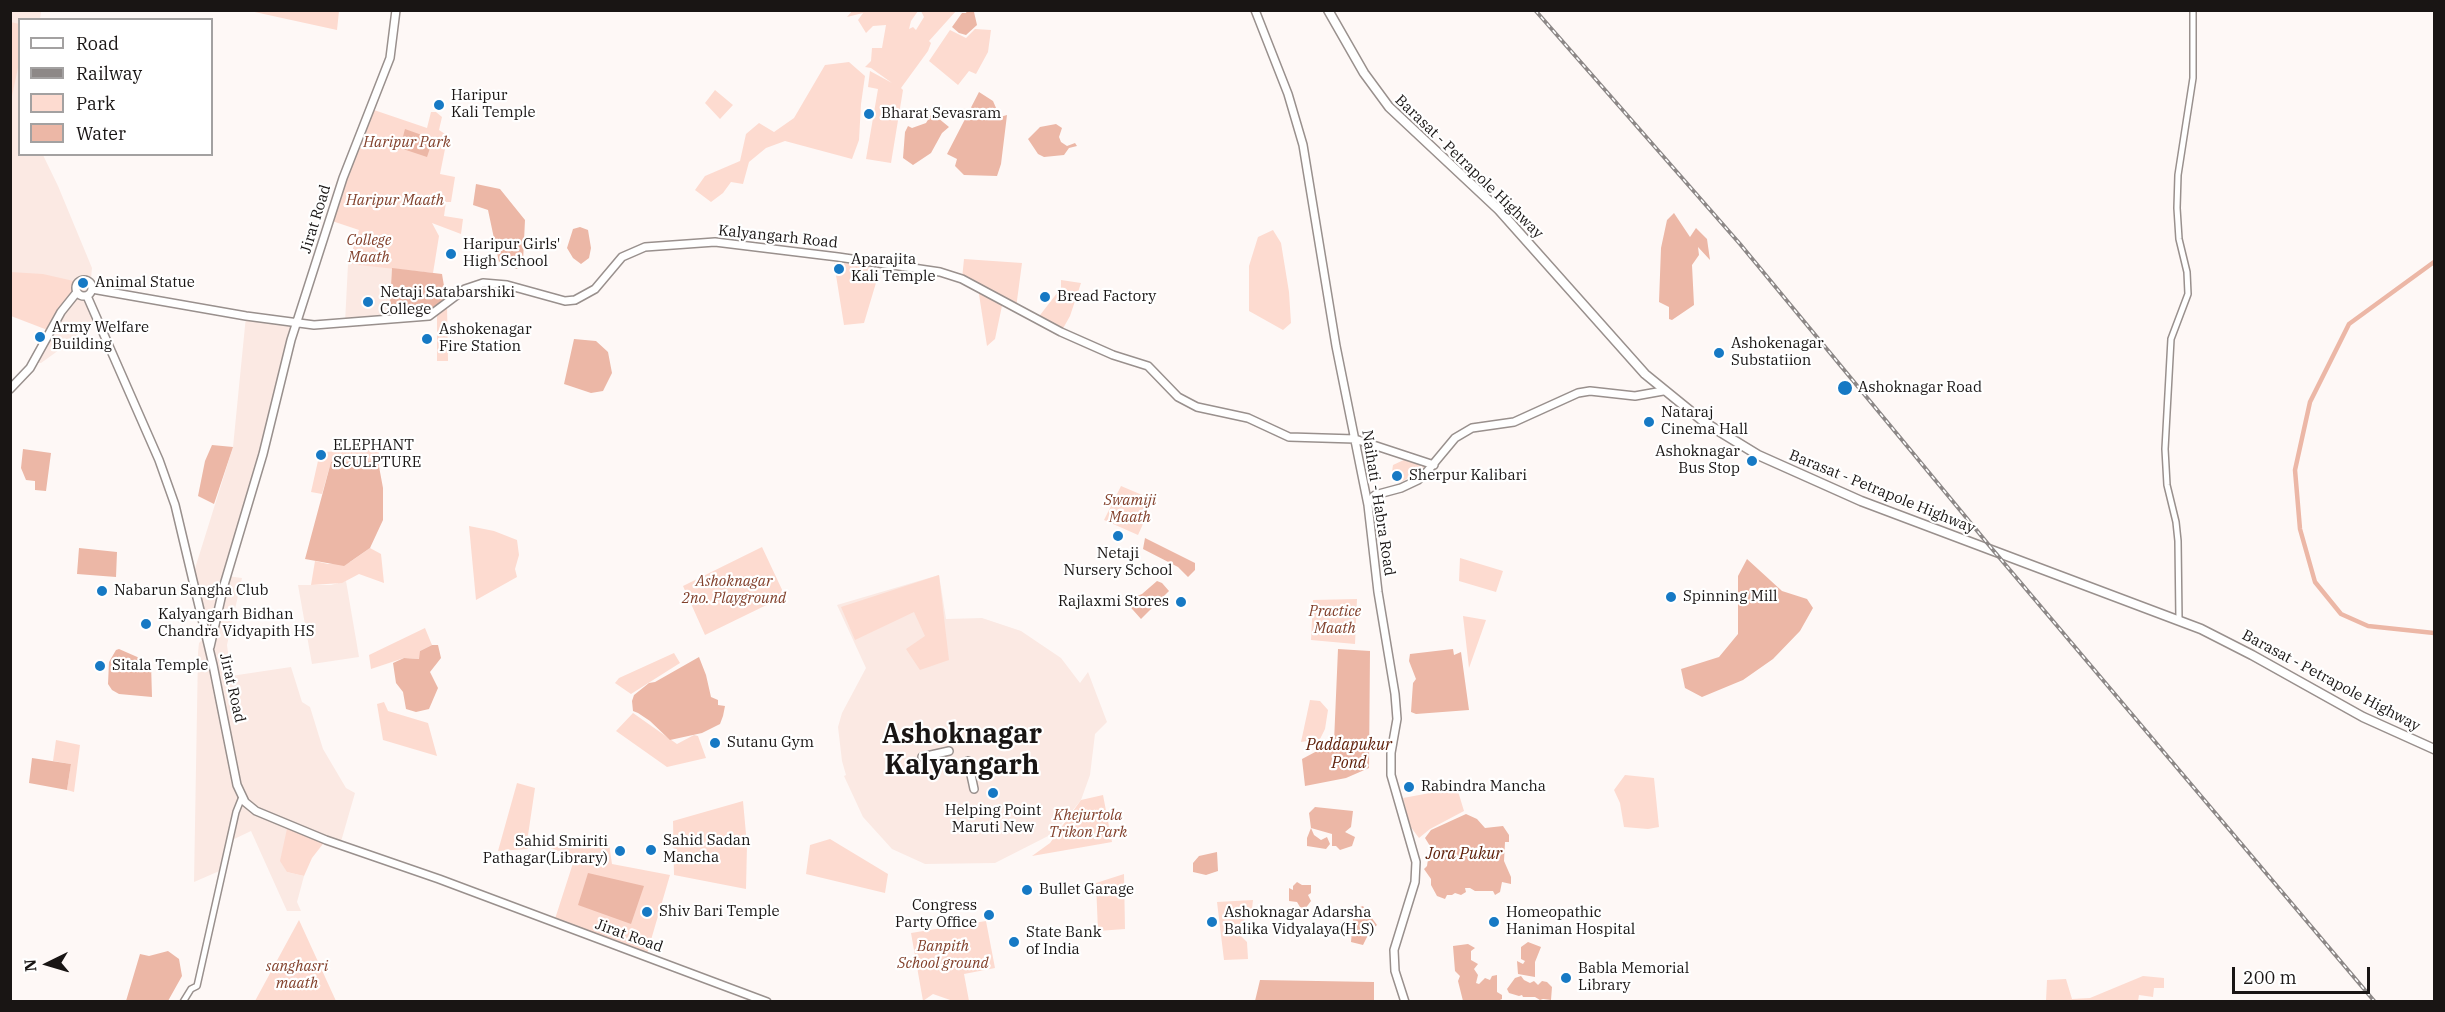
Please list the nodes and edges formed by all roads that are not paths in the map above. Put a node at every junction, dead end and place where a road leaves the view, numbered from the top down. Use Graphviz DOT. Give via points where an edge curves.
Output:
graph roads {
  1 [pos="396,10"];
  2 [pos="1255,10"];
  3 [pos="1328,10"];
  4 [pos="2193,10"];
  5 [pos="92,289"];
  6 [pos="77,292"];
  7 [pos="87,296"];
  8 [pos="296,324"];
  9 [pos="1649,378"];
  10 [pos="10,389"];
  11 [pos="1663,391"];
  12 [pos="1642,396"];
  13 [pos="1355,439"];
  14 [pos="1434,465"];
  15 [pos="1368,505"];
  16 [pos="2179,620"];
  17 [pos="209,649"];
  18 [pos="2434,749"];
  19 [pos="949,751"];
  20 [pos="921,757"];
  21 [pos="968,761"];
  22 [pos="974,789"];
  23 [pos="242,797"];
  24 [pos="183,1002"];
  25 [pos="767,1002"];
  26 [pos="1405,1002"];
  1 -- 8 [label="main road, Jirat Road" via="390,57 343,178"];
  2 -- 13 [label="main road, Naihati - Habra Road" via="1303,145"];
  3 -- 9 [label="highway, Barasat - Petrapole Highway" via="1383,101 1492,203"];
  4 -- 16 [label="street" via="2193,78 2178,175 2177,208 2188,294 2171,339 2165,449 2167,485 2178,541"];
  5 -- 6 [label="main road" via="89,281 81,280"];
  5 -- 7 [label="main road"];
  5 -- 8 [label="main road"];
  6 -- 7 [label="main road"];
  6 -- 10 [label="main road" via="61,312 30,368"];
  7 -- 17 [label="main road" via="169,486"];
  8 -- 13 [label="main road, Kalyangarh Road" via="429,316 465,289 483,283 575,300 595,289 622,257 638,248 711,242 762,247 954,276 1061,332 1113,356 1148,366 1188,404 1248,418 1290,437"];
  8 -- 17 [label="main road, Jirat Road"];
  9 -- 11 [label="highway, Barasat - Petrapole Highway"];
  9 -- 12 [label="main road" via="1648,390"];
  11 -- 12 [label="main road"];
  11 -- 16 [label="highway, Barasat - Petrapole Highway" via="1732,440 1828,487"];
  12 -- 14 [label="main road" via="1576,393 1515,422 1463,431"];
  13 -- 14 [label="main road"];
  13 -- 15 [label="main road, Naihati - Habra Road"];
  14 -- 15 [label="main road" via="1408,485 1375,495"];
  15 -- 26 [label="main road, Naihati - Habra Road" via="1395,694 1397,719 1390,775 1416,862 1415,882 1394,950 1394,966"];
  16 -- 18 [label="highway, Barasat - Petrapole Highway" via="2252,655 2363,717"];
  17 -- 23 [label="main road, Jirat Road"];
  19 -- 20 [label="main road"];
  21 -- 22 [label="main road"];
  23 -- 24 [label="street" via="197,986"];
  23 -- 25 [label="main road, Jirat Road" via="256,811 326,840"];
}
